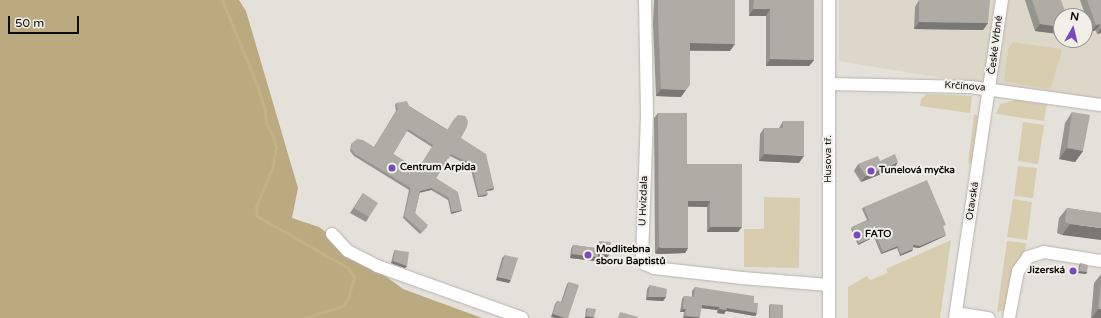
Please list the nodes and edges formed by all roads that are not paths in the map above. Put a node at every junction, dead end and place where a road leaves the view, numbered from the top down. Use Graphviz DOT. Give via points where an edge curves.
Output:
graph roads {
  1 [pos="645,0"];
  2 [pos="829,0"];
  3 [pos="1002,0"];
  4 [pos="829,84"];
  5 [pos="990,89"];
  6 [pos="1101,104"];
  7 [pos="332,234"];
  8 [pos="1101,261"];
  9 [pos="829,285"];
  10 [pos="955,315"];
  11 [pos="522,318"];
  12 [pos="829,318"];
  13 [pos="989,318"];
  14 [pos="1009,318"];
  1 -- 9 [label="street, U Hvízdala" via="647,114 642,257 645,264 654,268"];
  2 -- 4 [label="street, Husova tř."];
  3 -- 5 [label="street, České Vrbné"];
  4 -- 5 [label="street, Krčínova"];
  4 -- 9 [label="street, Husova tř."];
  5 -- 6 [label="street, Krčínova"];
  5 -- 10 [label="street, Otavská"];
  7 -- 11 [label="street" via="348,251 377,266"];
  8 -- 14 [label="street" via="1044,252 1028,257 1018,271"];
  9 -- 12 [label="street, Husova tř."];
  10 -- 13 [label="street, Otavská"];
}
